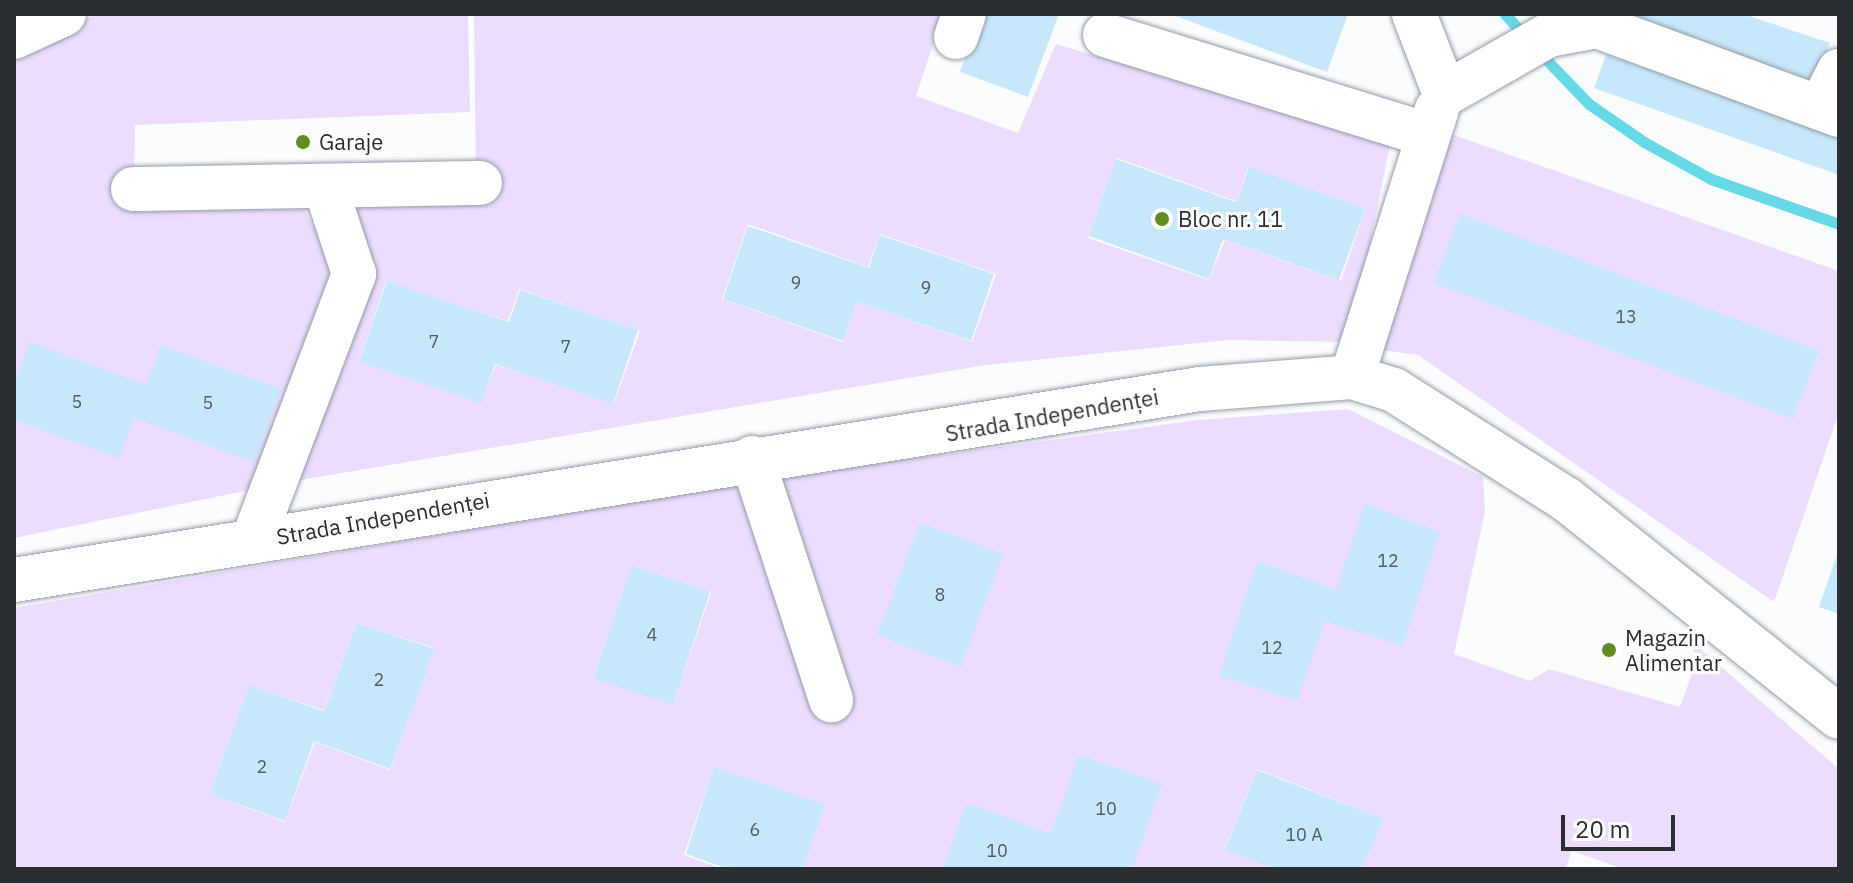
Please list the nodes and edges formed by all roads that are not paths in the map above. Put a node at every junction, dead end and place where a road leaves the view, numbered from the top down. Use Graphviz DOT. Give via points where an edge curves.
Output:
graph roads {
  1 [pos="64,14"];
  2 [pos="1414,14"];
  3 [pos="1551,27"];
  4 [pos="1105,35"];
  5 [pos="14,37"];
  6 [pos="1445,94"];
  7 [pos="1833,98"];
  8 [pos="1424,134"];
  9 [pos="480,183"];
  10 [pos="325,186"];
  11 [pos="133,189"];
  12 [pos="1352,377"];
  13 [pos="752,458"];
  14 [pos="253,540"];
  15 [pos="14,580"];
  16 [pos="831,700"];
  17 [pos="1839,717"];
  1 -- 5 [label="street"];
  2 -- 6 [label="street"];
  3 -- 6 [label="street"];
  3 -- 7 [label="street" via="1597,26"];
  4 -- 8 [label="street"];
  6 -- 8 [label="street"];
  8 -- 12 [label="street"];
  9 -- 10 [label="street"];
  10 -- 11 [label="street"];
  10 -- 14 [label="street" via="354,274"];
  12 -- 13 [label="street, Strada Independenței" via="1200,389 949,433"];
  12 -- 17 [label="street, Strada Independenței" via="1406,396 1566,499"];
  13 -- 14 [label="street, Strada Independenței"];
  13 -- 16 [label="street"];
  14 -- 15 [label="street, Strada Independenței"];
}
